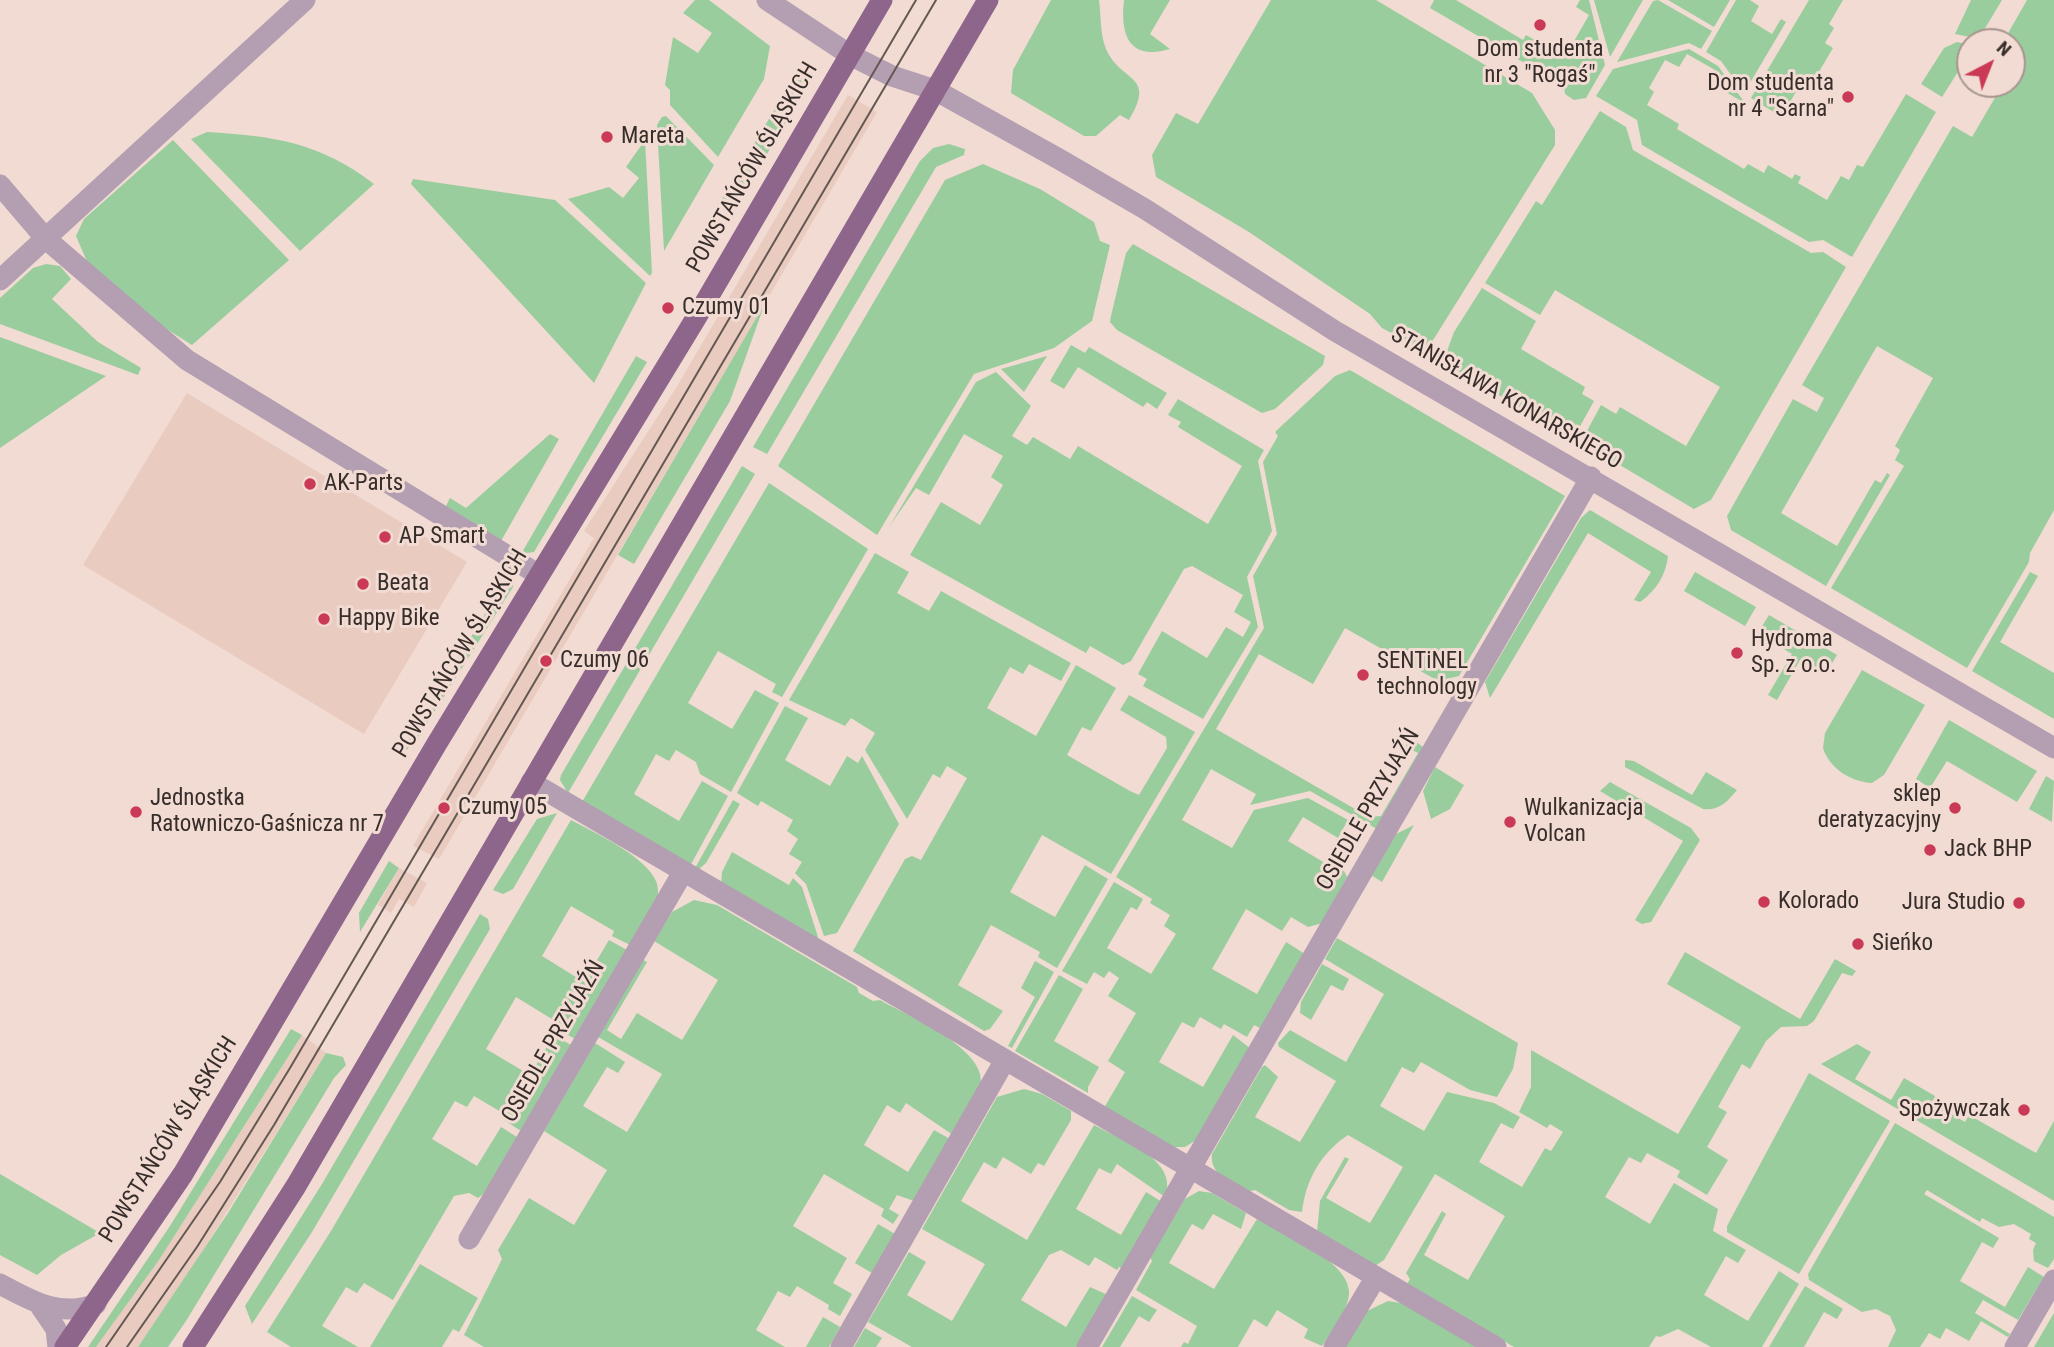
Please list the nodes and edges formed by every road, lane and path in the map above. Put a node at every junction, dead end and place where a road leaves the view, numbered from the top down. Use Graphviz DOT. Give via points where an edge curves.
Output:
graph roads {
  1 [pos="305,0"];
  2 [pos="767,0"];
  3 [pos="882,0"];
  4 [pos="988,0"];
  5 [pos="850,55"];
  6 [pos="935,90"];
  7 [pos="0,185"];
  8 [pos="46,239"];
  9 [pos="0,280"];
  10 [pos="1591,477"];
  11 [pos="540,575"];
  12 [pos="2054,748"];
  13 [pos="531,782"];
  14 [pos="683,872"];
  15 [pos="1005,1060"];
  16 [pos="1191,1169"];
  17 [pos="469,1239"];
  18 [pos="1376,1277"];
  19 [pos="2054,1280"];
  20 [pos="0,1284"];
  21 [pos="96,1304"];
  22 [pos="41,1307"];
  23 [pos="58,1347"];
  24 [pos="65,1347"];
  25 [pos="193,1347"];
  26 [pos="841,1347"];
  27 [pos="1087,1347"];
  28 [pos="1334,1347"];
  29 [pos="1496,1347"];
  30 [pos="2015,1347"];
  1 -- 8 [label="street"];
  2 -- 5 [label="street"];
  3 -- 5 [label="main road, POWSTAŃCÓW ŚLĄSKICH"];
  4 -- 6 [label="main road"];
  5 -- 6 [label="street, POWSTAŃCÓW ŚLĄSKICH"];
  5 -- 11 [label="main road, POWSTAŃCÓW ŚLĄSKICH"];
  6 -- 10 [label="street, STANISŁAWA KONARSKIEGO" via="1145,209 1335,331"];
  6 -- 13 [label="main road"];
  7 -- 8 [label="street"];
  8 -- 9 [label="street"];
  8 -- 11 [label="street" via="187,360"];
  10 -- 12 [label="street, STANISŁAWA KONARSKIEGO"];
  10 -- 16 [label="street, OSIEDLE PRZYJAŹŃ"];
  11 -- 21 [label="main road, POWSTAŃCÓW ŚLĄSKICH" via="183,1174"];
  13 -- 14 [label="street"];
  13 -- 25 [label="main road" via="296,1186"];
  14 -- 15 [label="street"];
  14 -- 17 [label="street, OSIEDLE PRZYJAŹŃ"];
  15 -- 16 [label="street"];
  15 -- 26 [label="street"];
  16 -- 18 [label="street"];
  16 -- 27 [label="street, OSIEDLE PRZYJAŹŃ"];
  18 -- 28 [label="street"];
  18 -- 29 [label="street"];
  19 -- 30 [label="street"];
  20 -- 22 [label="street"];
  21 -- 22 [label="street" via="71,1310"];
  21 -- 24 [label="main road, POWSTAŃCÓW ŚLĄSKICH"];
  22 -- 23 [label="street" via="56,1329"];
}
